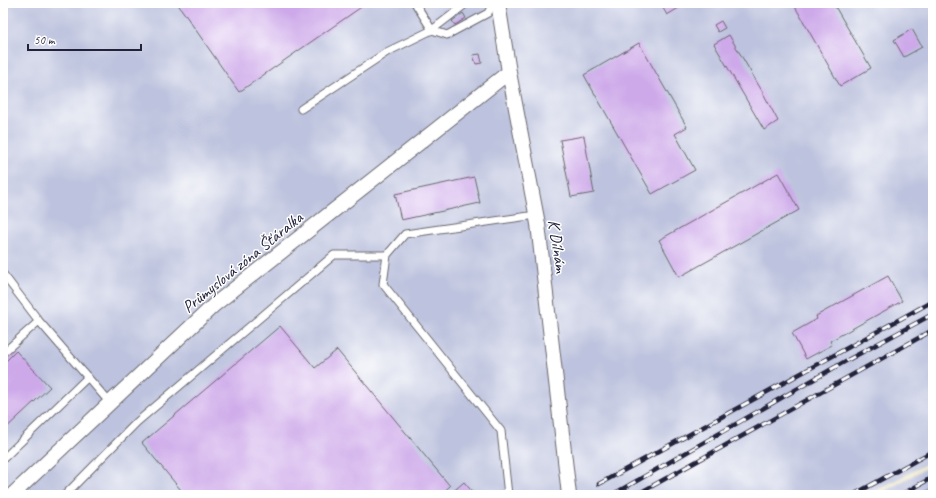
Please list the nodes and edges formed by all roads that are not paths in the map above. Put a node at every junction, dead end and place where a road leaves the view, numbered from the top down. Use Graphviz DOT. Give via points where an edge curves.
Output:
graph roads {
  1 [pos="415,3"];
  2 [pos="467,3"];
  3 [pos="493,3"];
  4 [pos="498,3"];
  5 [pos="432,30"];
  6 [pos="509,72"];
  7 [pos="300,109"];
  8 [pos="536,215"];
  9 [pos="387,255"];
  10 [pos="3,274"];
  11 [pos="40,321"];
  12 [pos="3,354"];
  13 [pos="88,377"];
  14 [pos="110,403"];
  15 [pos="3,459"];
  16 [pos="12,495"];
  17 [pos="65,495"];
  18 [pos="508,495"];
  19 [pos="569,495"];
  1 -- 5 [label="lane"];
  2 -- 5 [label="lane"];
  3 -- 5 [label="lane" via="488,12 446,35"];
  4 -- 6 [label="street, K Dílnám"];
  5 -- 7 [label="lane" via="387,52"];
  6 -- 8 [label="street, K Dílnám"];
  6 -- 14 [label="street, Průmyslová zóna Šťáralka" via="214,305"];
  8 -- 9 [label="lane" via="405,234"];
  8 -- 19 [label="street, K Dílnám"];
  9 -- 17 [label="lane" via="334,255 136,422"];
  9 -- 18 [label="lane" via="383,284 501,431"];
  10 -- 11 [label="lane"];
  11 -- 12 [label="lane"];
  11 -- 13 [label="lane"];
  13 -- 14 [label="lane"];
  13 -- 15 [label="lane"];
  14 -- 16 [label="street, Průmyslová zóna Šťáralka"];
}
